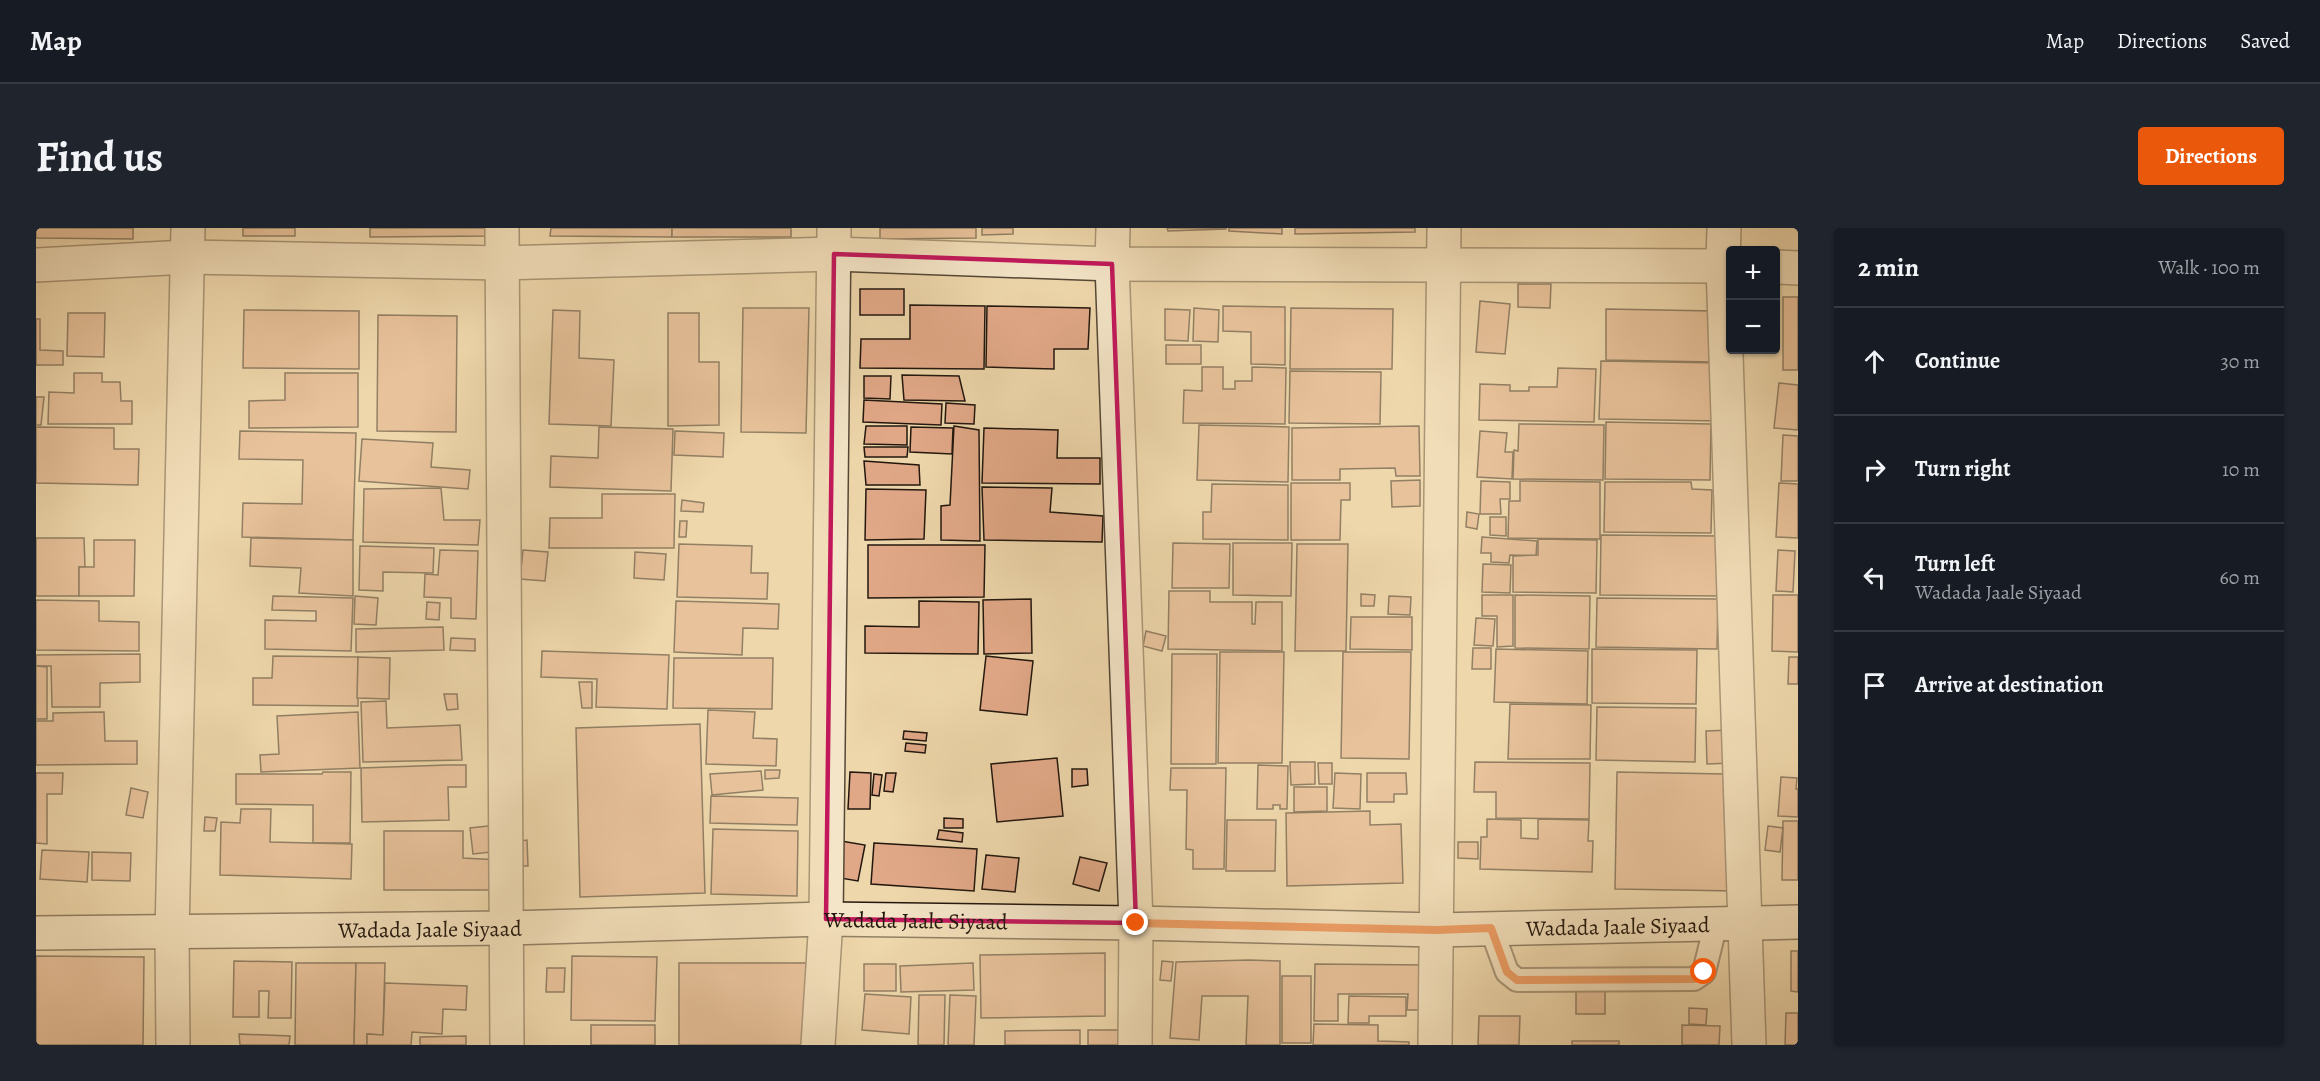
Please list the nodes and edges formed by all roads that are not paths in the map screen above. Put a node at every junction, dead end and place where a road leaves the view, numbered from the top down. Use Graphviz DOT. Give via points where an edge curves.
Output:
graph roads {
  1 [pos="502,228"];
  2 [pos="1113,228"];
  3 [pos="1444,228"];
  4 [pos="1724,228"];
  5 [pos="834,241"];
  6 [pos="187,243"];
  7 [pos="1726,253"];
  8 [pos="501,262"];
  9 [pos="1112,264"];
  10 [pos="36,265"];
  11 [pos="1726,265"];
  12 [pos="1443,266"];
  13 [pos="1780,267"];
  14 [pos="1798,268"];
  15 [pos="1727,300"];
  16 [pos="826,920"];
  17 [pos="1798,922"];
  18 [pos="1136,923"];
  19 [pos="1730,923"];
  20 [pos="507,928"];
  21 [pos="1491,928"];
  22 [pos="1436,930"];
  23 [pos="36,933"];
  24 [pos="172,933"];
  25 [pos="173,1045"];
  26 [pos="507,1045"];
  27 [pos="818,1045"];
  28 [pos="1135,1045"];
  29 [pos="1435,1045"];
  30 [pos="1749,1045"];
  1 -- 8 [label="street"];
  2 -- 9 [label="street"];
  3 -- 12 [label="street"];
  4 -- 7 [label="street"];
  5 -- 8 [label="street"];
  5 -- 9 [label="street"];
  5 -- 16 [label="street"];
  6 -- 8 [label="street"];
  6 -- 10 [label="street"];
  6 -- 24 [label="street"];
  8 -- 20 [label="street"];
  9 -- 12 [label="street"];
  9 -- 18 [label="street"];
  11 -- 12 [label="street"];
  12 -- 22 [label="street"];
  13 -- 14 [label="street"];
  15 -- 19 [label="street"];
  16 -- 18 [label="street, Wadada Jaale Siyaad"];
  16 -- 20 [label="street, Wadada Jaale Siyaad"];
  16 -- 27 [label="street"];
  17 -- 19 [label="street, Wadada Jaale Siyaad"];
  18 -- 22 [label="street, Wadada Jaale Siyaad"];
  18 -- 28 [label="street"];
  19 -- 21 [label="street, Wadada Jaale Siyaad"];
  19 -- 21 [label="lane" via="1704,972 1694,979 1517,980 1507,972"];
  19 -- 30 [label="street"];
  20 -- 24 [label="street, Wadada Jaale Siyaad"];
  20 -- 26 [label="street"];
  21 -- 22 [label="street, Wadada Jaale Siyaad"];
  22 -- 29 [label="street"];
  23 -- 24 [label="street, Wadada Jaale Siyaad"];
  24 -- 25 [label="street"];
}
